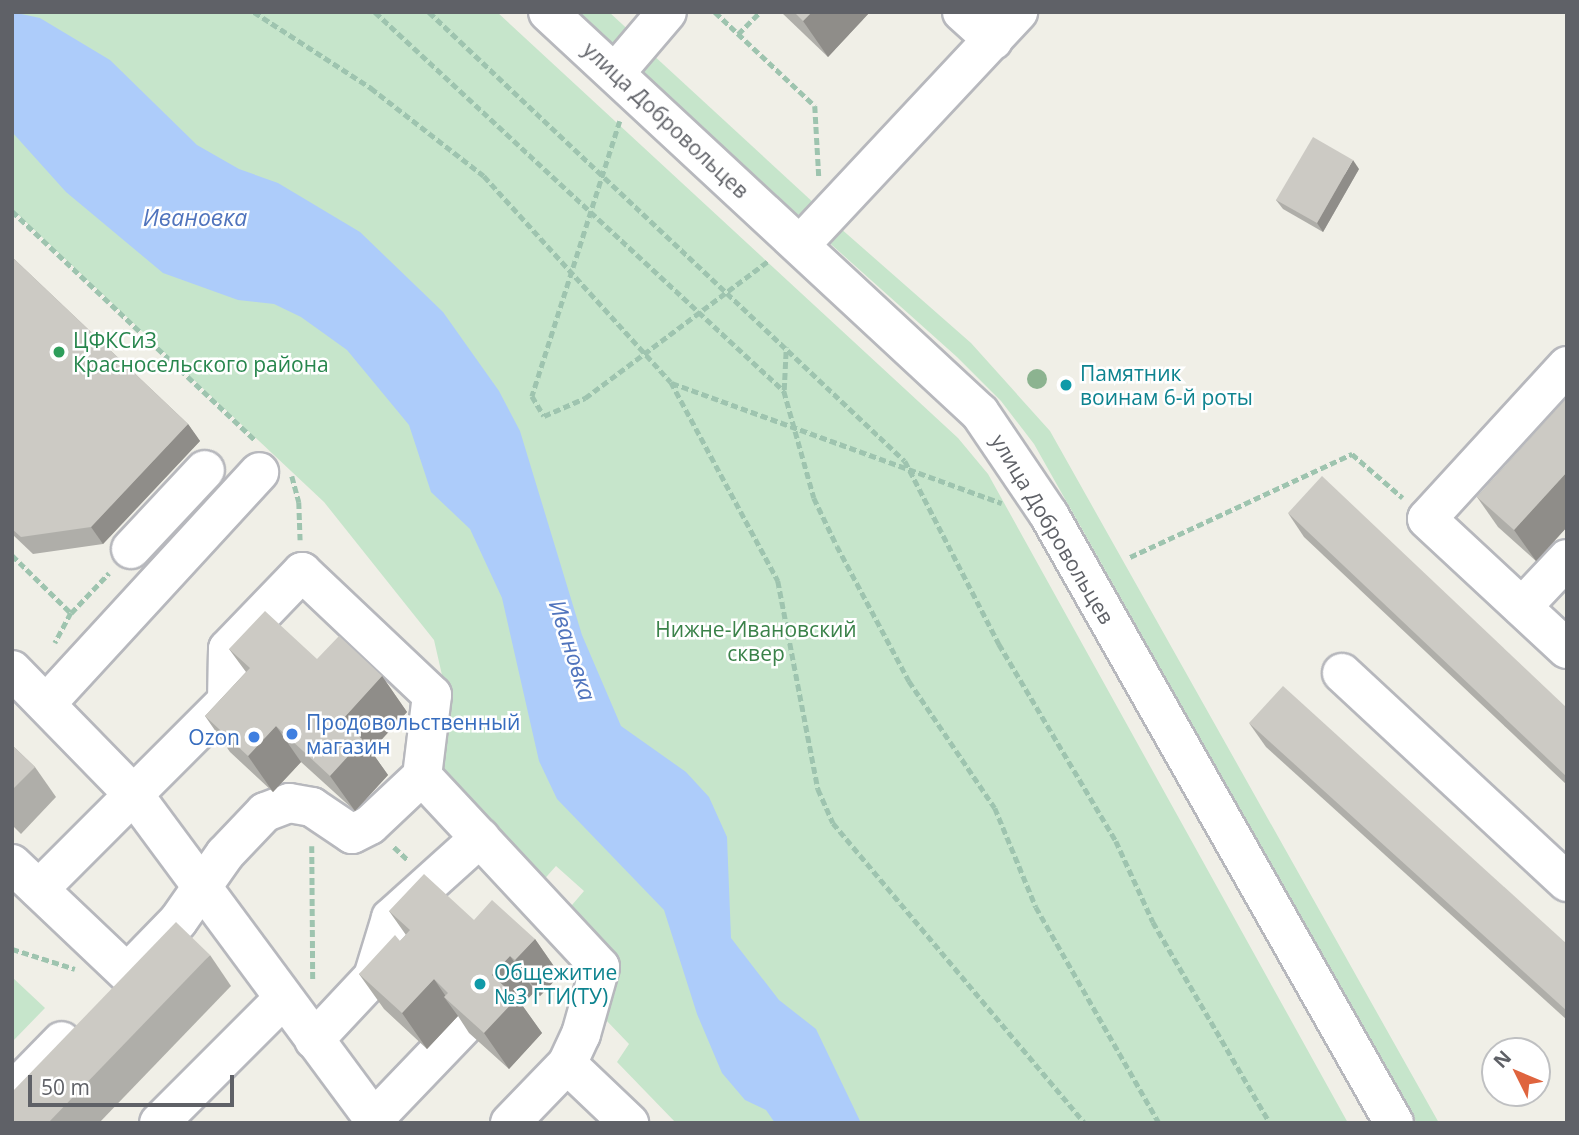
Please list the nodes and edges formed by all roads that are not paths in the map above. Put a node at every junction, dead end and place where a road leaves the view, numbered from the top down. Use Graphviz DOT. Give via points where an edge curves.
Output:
graph roads {
  1 [pos="548,12"];
  2 [pos="667,12"];
  3 [pos="962,12"];
  4 [pos="1018,12"];
  5 [pos="993,40"];
  6 [pos="615,73"];
  7 [pos="788,249"];
  8 [pos="1567,366"];
  9 [pos="267,460"];
  10 [pos="205,470"];
  11 [pos="131,549"];
  12 [pos="1567,559"];
  13 [pos="1522,607"];
  14 [pos="1567,649"];
  15 [pos="12,670"];
  16 [pos="1342,673"];
  17 [pos="46,704"];
  18 [pos="422,776"];
  19 [pos="134,795"];
  20 [pos="480,838"];
  21 [pos="26,876"];
  22 [pos="1567,881"];
  23 [pos="201,889"];
  24 [pos="109,993"];
  25 [pos="298,993"];
  26 [pos="467,1022"];
  27 [pos="314,1040"];
  28 [pos="567,1063"];
  29 [pos="12,1092"];
  30 [pos="376,1120"];
  31 [pos="159,1123"];
  32 [pos="510,1123"];
  33 [pos="629,1123"];
  34 [pos="1394,1123"];
  1 -- 6 [label="street, улица Добровольцев"];
  2 -- 6 [label="street"];
  3 -- 5 [label="street"];
  4 -- 5 [label="street"];
  5 -- 7 [label="street"];
  6 -- 7 [label="street, улица Добровольцев"];
  7 -- 34 [label="street, улица Добровольцев" via="972,404 1014,458"];
  8 -- 13 [label="street" via="1427,519"];
  9 -- 17 [label="street"];
  10 -- 11 [label="street"];
  12 -- 13 [label="street"];
  13 -- 14 [label="street"];
  15 -- 17 [label="street"];
  16 -- 22 [label="street"];
  17 -- 19 [label="street"];
  18 -- 19 [label="street" via="432,695 302,572 228,649 227,701"];
  18 -- 20 [label="street"];
  18 -- 23 [label="street" via="370,825 352,834 312,807 289,803 265,812"];
  19 -- 21 [label="street"];
  19 -- 23 [label="street"];
  20 -- 27 [label="street" via="391,918 373,977"];
  20 -- 28 [label="street" via="600,967"];
  21 -- 24 [label="street"];
  23 -- 24 [label="street" via="178,921"];
  23 -- 25 [label="street"];
  24 -- 29 [label="street"];
  25 -- 27 [label="street"];
  25 -- 31 [label="street"];
  26 -- 30 [label="street"];
  27 -- 30 [label="street"];
  28 -- 32 [label="street"];
  28 -- 33 [label="street"];
}
